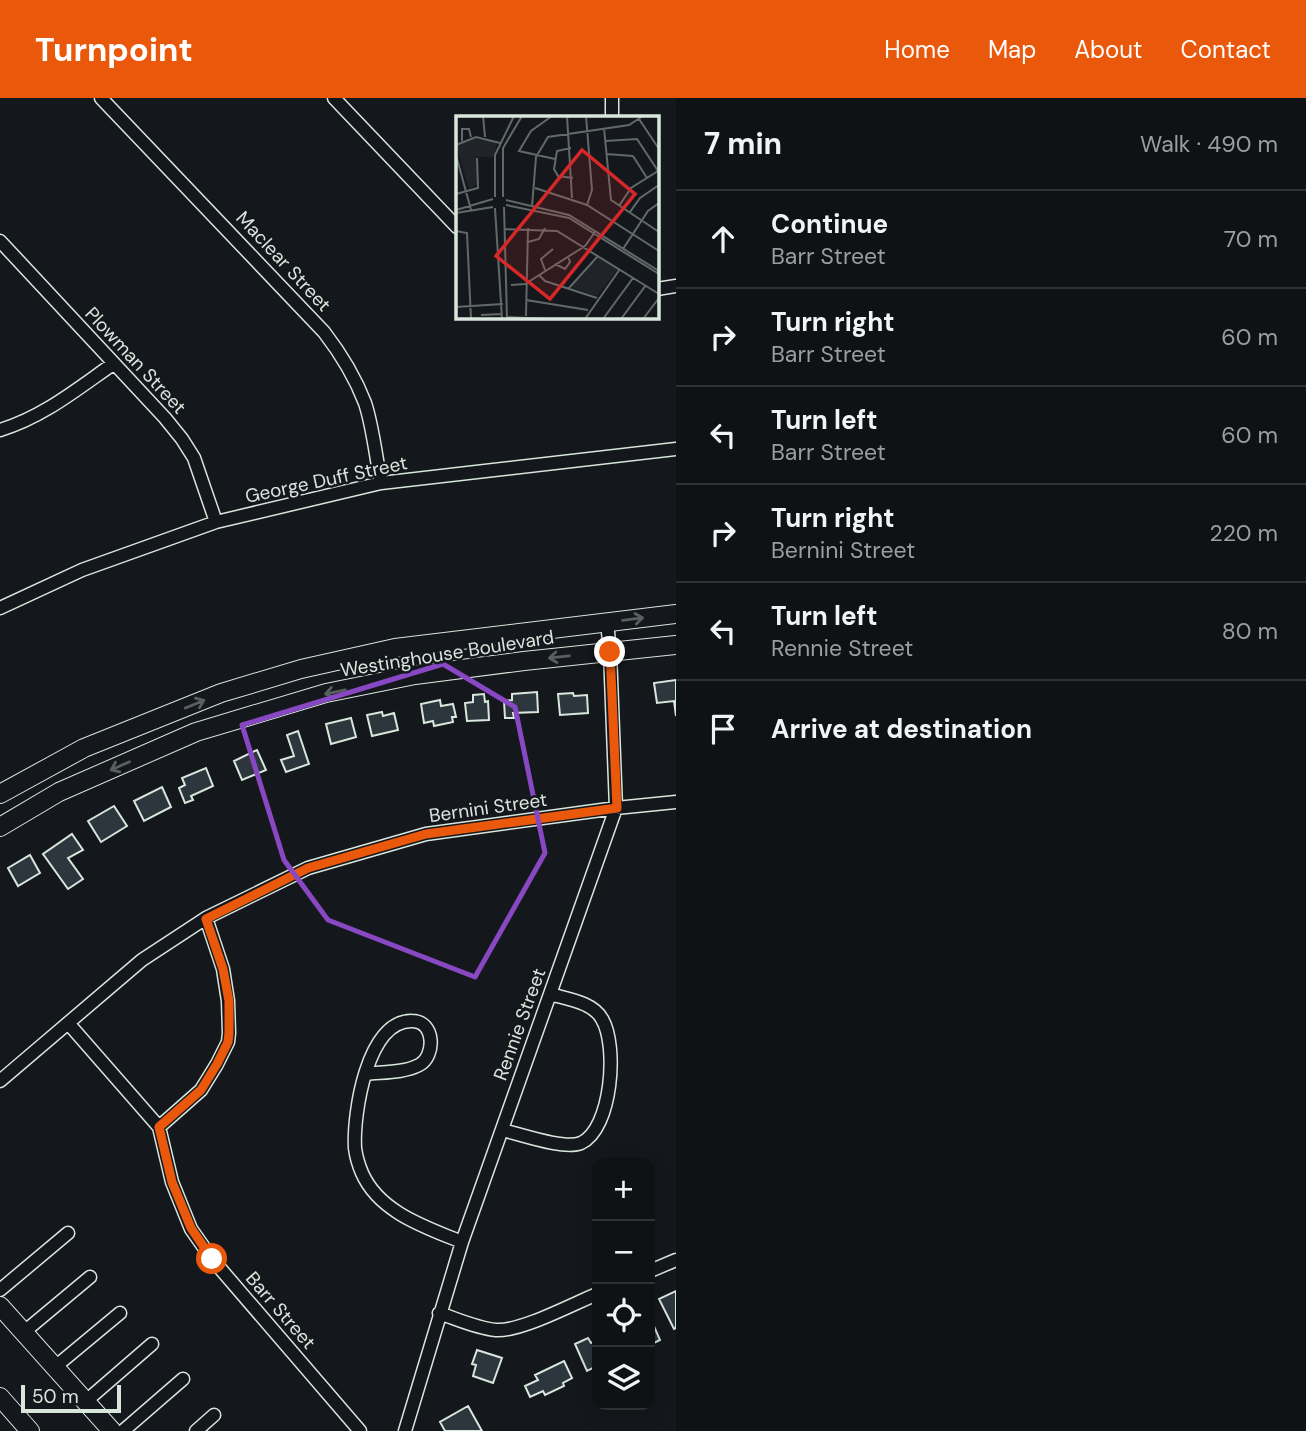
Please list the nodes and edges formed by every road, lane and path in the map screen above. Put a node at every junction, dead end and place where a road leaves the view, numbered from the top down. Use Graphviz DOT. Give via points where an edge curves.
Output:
graph roads {
  1 [pos="101,98"];
  2 [pos="334,98"];
  3 [pos="612,98"];
  4 [pos="612,116"];
  5 [pos="456,226"];
  6 [pos="0,242"];
  7 [pos="113,364"];
  8 [pos="0,430"];
  9 [pos="676,449"];
  10 [pos="381,483"];
  11 [pos="216,522"];
  12 [pos="0,608"];
  13 [pos="676,614"];
  14 [pos="607,622"];
  15 [pos="676,645"];
  16 [pos="610,652"];
  17 [pos="0,794"];
  18 [pos="676,802"];
  19 [pos="617,808"];
  20 [pos="0,827"];
  21 [pos="206,919"];
  22 [pos="550,994"];
  23 [pos="68,1023"];
  24 [pos="366,1074"];
  25 [pos="0,1081"];
  26 [pos="159,1127"];
  27 [pos="502,1129"];
  28 [pos="68,1233"];
  29 [pos="462,1242"];
  30 [pos="676,1260"];
  31 [pos="655,1269"];
  32 [pos="90,1277"];
  33 [pos="0,1290"];
  34 [pos="592,1296"];
  35 [pos="0,1306"];
  36 [pos="120,1313"];
  37 [pos="439,1313"];
  38 [pos="24,1332"];
  39 [pos="152,1344"];
  40 [pos="55,1367"];
  41 [pos="183,1379"];
  42 [pos="0,1397"];
  43 [pos="85,1402"];
  44 [pos="214,1415"];
  45 [pos="30,1431"];
  46 [pos="111,1431"];
  47 [pos="123,1431"];
  48 [pos="196,1431"];
  49 [pos="360,1431"];
  50 [pos="405,1431"];
  1 -- 10 [label="street, Maclear Street" via="340,353 366,406"];
  2 -- 5 [label="street"];
  3 -- 4 [label="street"];
  6 -- 7 [label="street, Plowman Street"];
  7 -- 8 [label="street" via="49,409"];
  7 -- 11 [label="street, Plowman Street" via="183,439"];
  9 -- 10 [label="street, George Duff Street"];
  10 -- 11 [label="street, George Duff Street"];
  11 -- 12 [label="street, George Duff Street" via="82,570"];
  14 -- 13 [label="street, Westinghouse Boulevard, one-way"];
  14 -- 16 [label="street, Rennie Street"];
  17 -- 14 [label="street, Westinghouse Boulevard, one-way" via="84,748 221,693 301,668 395,648"];
  15 -- 16 [label="street, Westinghouse Boulevard"];
  16 -- 19 [label="street, Rennie Street"];
  16 -- 20 [label="street, Westinghouse Boulevard, one-way" via="415,675 326,693 196,732 59,792"];
  18 -- 19 [label="street, Bernini Street"];
  19 -- 21 [label="street, Bernini Street" via="426,834 308,868"];
  19 -- 22 [label="street, Rennie Street"];
  21 -- 23 [label="street, Bernini Street" via="142,960"];
  21 -- 26 [label="street" via="229,1001 228,1042 201,1090"];
  22 -- 27 [label="street, Rennie Street"];
  22 -- 27 [label="street" via="588,1006 603,1019 611,1055 606,1102 597,1126 583,1142 562,1144"];
  23 -- 25 [label="street, Bernini Street"];
  23 -- 26 [label="street, Barr Street"];
  24 -- 24 [label="street" via="373,1053 390,1029 412,1021 428,1031 431,1050 418,1066"];
  24 -- 29 [label="street" via="355,1127 355,1150 363,1175 377,1196 394,1209 421,1226"];
  26 -- 49 [label="street, Barr Street" via="172,1182 191,1228 212,1259"];
  27 -- 29 [label="street, Rennie Street"];
  28 -- 33 [label="street"];
  29 -- 37 [label="street, Rennie Street"];
  30 -- 31 [label="street"];
  32 -- 38 [label="street"];
  34 -- 37 [label="street" via="499,1331"];
  35 -- 38 [label="street"];
  36 -- 40 [label="street"];
  37 -- 50 [label="street, Rennie Street"];
  38 -- 40 [label="street"];
  39 -- 43 [label="street"];
  40 -- 43 [label="street"];
  41 -- 47 [label="street"];
  42 -- 45 [label="street"];
  43 -- 46 [label="street"];
  44 -- 48 [label="street"];
}
